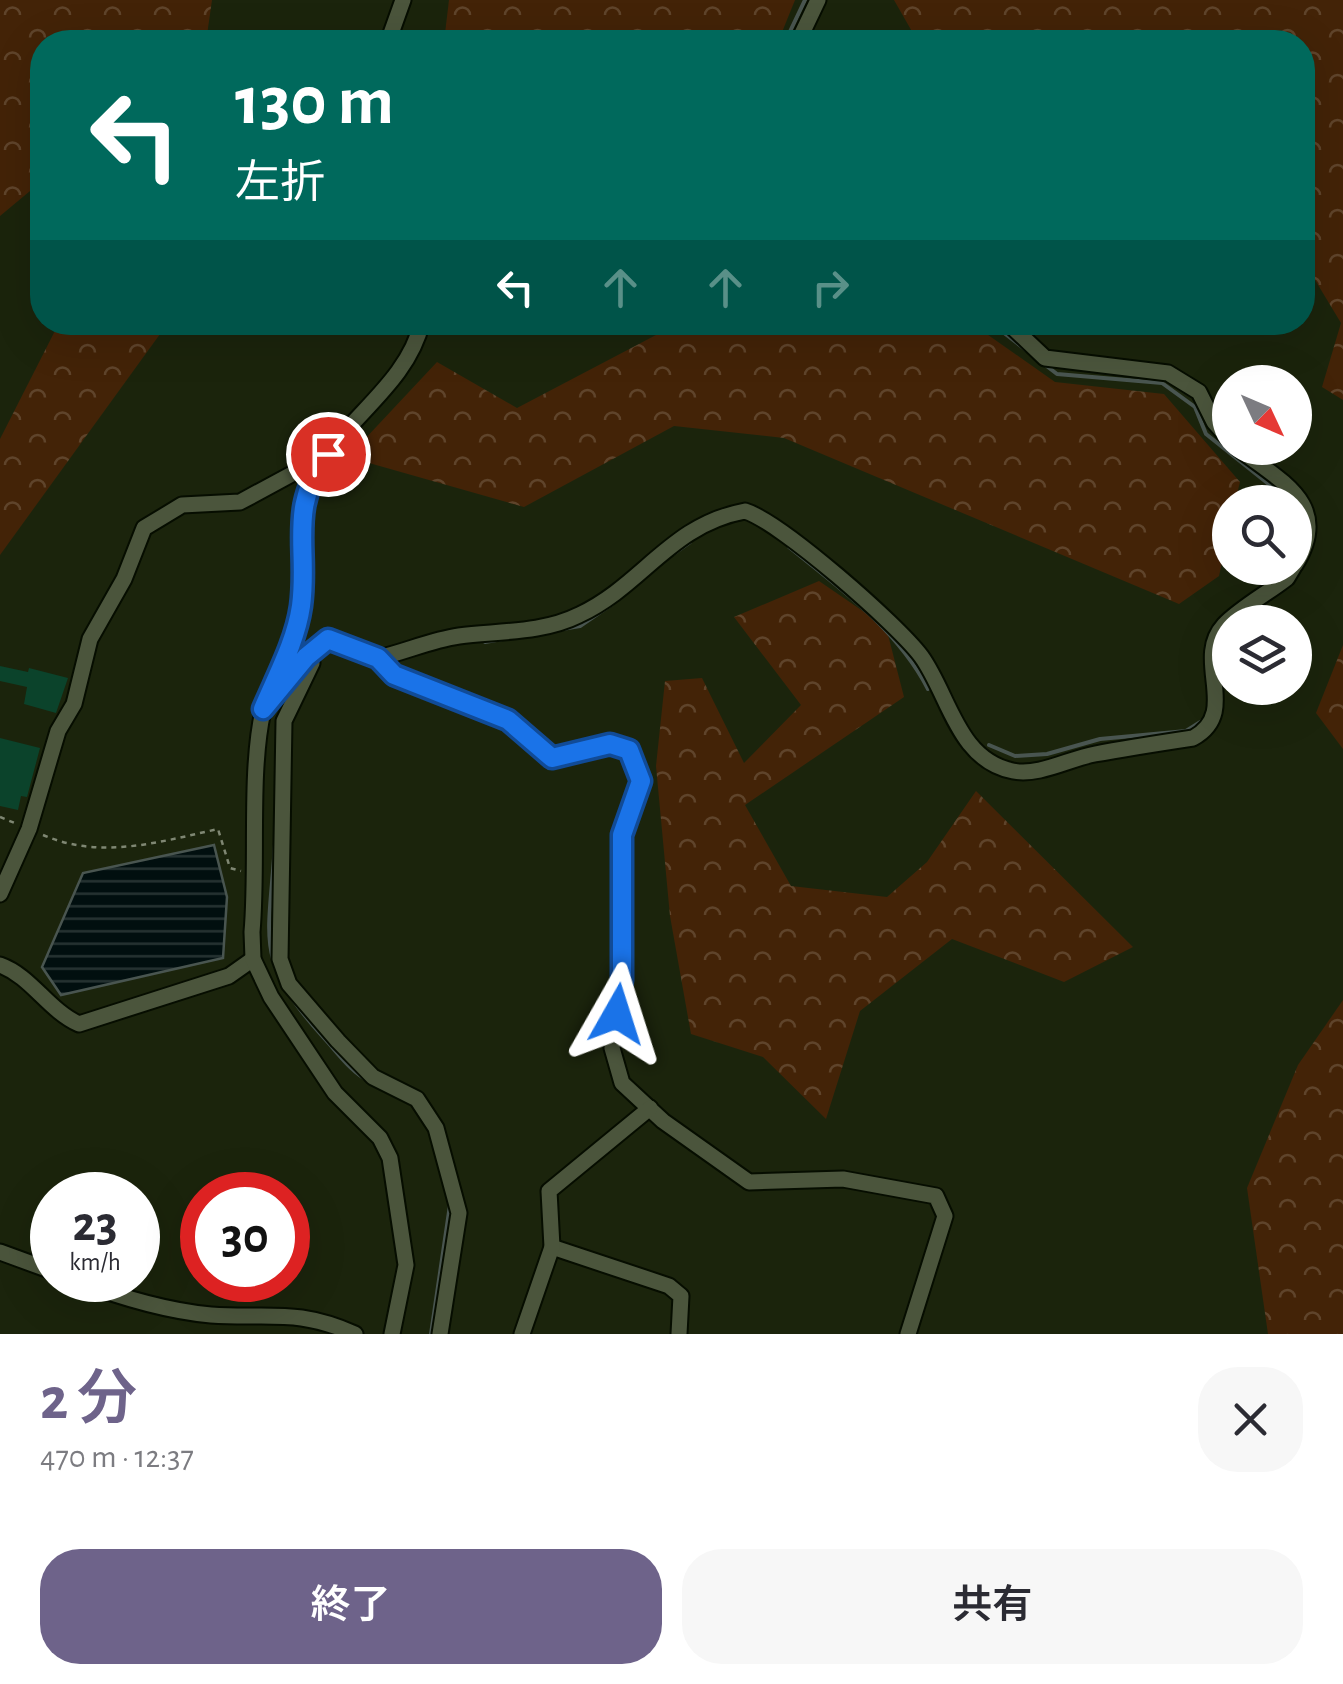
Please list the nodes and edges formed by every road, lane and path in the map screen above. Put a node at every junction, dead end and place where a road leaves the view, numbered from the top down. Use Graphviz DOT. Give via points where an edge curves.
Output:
graph roads {
  1 [pos="403,0"];
  2 [pos="818,0"];
  3 [pos="392,30"];
  4 [pos="804,30"];
  5 [pos="417,335"];
  6 [pos="1021,335"];
  7 [pos="1212,418"];
  8 [pos="328,454"];
  9 [pos="1260,465"];
  10 [pos="1286,485"];
  11 [pos="1278,585"];
  12 [pos="328,639"];
  13 [pos="378,658"];
  14 [pos="263,709"];
  15 [pos="0,817"];
  16 [pos="29,828"];
  17 [pos="258,870"];
  18 [pos="0,894"];
  19 [pos="253,958"];
  20 [pos="0,965"];
  21 [pos="650,1108"];
  22 [pos="552,1247"];
  23 [pos="0,1252"];
  24 [pos="30,1263"];
  25 [pos="154,1302"];
  26 [pos="355,1334"];
  27 [pos="392,1334"];
  28 [pos="440,1334"];
  29 [pos="522,1334"];
  30 [pos="680,1334"];
  31 [pos="908,1334"];
  1 -- 3 [label="street"];
  2 -- 4 [label="street"];
  5 -- 8 [label="street" via="404,367"];
  6 -- 7 [label="street" via="1046,358 1168,373 1199,392"];
  8 -- 14 [label="street" via="300,517 300,610"];
  8 -- 16 [label="street" via="240,502 182,505 144,528 90,638"];
  9 -- 10 [label="street"];
  11 -- 13 [label="street" via="1224,626 1214,647 1215,718 1207,730 1026,772 1009,770 973,746 904,636 774,523 746,511 699,525 612,596 560,624 456,637"];
  12 -- 13 [label="street"];
  12 -- 14 [label="street"];
  12 -- 28 [label="street" via="284,722 280,959 289,984 338,1041 372,1076 417,1099 436,1128 459,1213"];
  13 -- 21 [label="street" via="394,675 508,720 552,758 610,744 629,750 641,781 622,835 622,980 612,1048 622,1083"];
  14 -- 17 [label="street"];
  15 -- 16 [label="path"];
  16 -- 17 [label="path" via="88,847 124,849 218,829 230,868"];
  16 -- 18 [label="street"];
  17 -- 19 [label="street"];
  19 -- 20 [label="street" via="229,976 79,1024"];
  19 -- 27 [label="street" via="322,1075 390,1158 406,1265"];
  21 -- 22 [label="street" via="549,1191"];
  21 -- 31 [label="street" via="749,1182 843,1179 936,1196 945,1216"];
  22 -- 29 [label="street"];
  22 -- 30 [label="street" via="669,1286 681,1296"];
  23 -- 24 [label="street"];
  25 -- 26 [label="street" via="212,1315 289,1313"];
}
